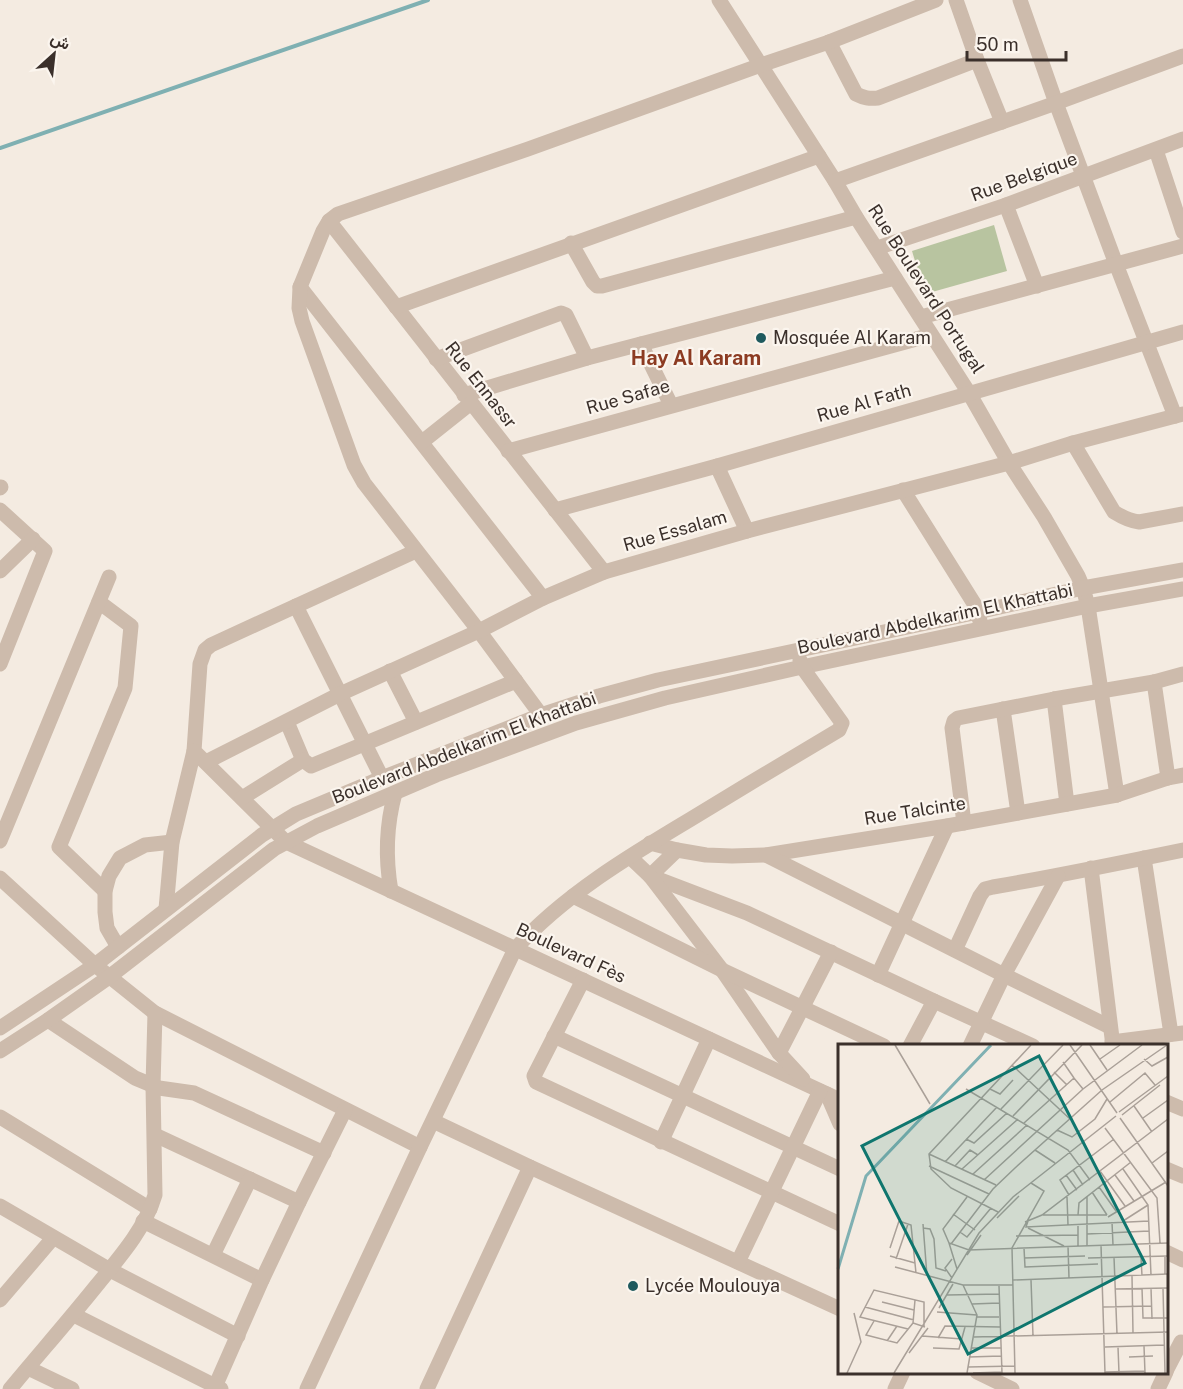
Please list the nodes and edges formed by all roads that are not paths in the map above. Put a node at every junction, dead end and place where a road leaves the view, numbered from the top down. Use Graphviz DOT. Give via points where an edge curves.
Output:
graph roads {
  1 [pos="720,0"];
  2 [pos="936,0"];
  3 [pos="956,0"];
  4 [pos="1020,0"];
  5 [pos="829,42"];
  6 [pos="1183,56"];
  7 [pos="977,60"];
  8 [pos="761,65"];
  9 [pos="1056,103"];
  10 [pos="1002,122"];
  11 [pos="1183,140"];
  12 [pos="1156,150"];
  13 [pos="819,156"];
  14 [pos="1084,176"];
  15 [pos="835,181"];
  16 [pos="1006,204"];
  17 [pos="856,217"];
  18 [pos="329,221"];
  19 [pos="1183,232"];
  20 [pos="571,243"];
  21 [pos="1183,246"];
  22 [pos="877,248"];
  23 [pos="1116,264"];
  24 [pos="895,278"];
  25 [pos="1037,286"];
  26 [pos="300,288"];
  27 [pos="396,307"];
  28 [pos="921,317"];
  29 [pos="1183,332"];
  30 [pos="932,335"];
  31 [pos="1147,342"];
  32 [pos="641,344"];
  33 [pos="588,358"];
  34 [pos="436,359"];
  35 [pos="969,393"];
  36 [pos="468,399"];
  37 [pos="671,405"];
  38 [pos="1179,415"];
  39 [pos="422,442"];
  40 [pos="1073,443"];
  41 [pos="508,450"];
  42 [pos="1009,462"];
  43 [pos="717,466"];
  44 [pos="903,490"];
  45 [pos="0,510"];
  46 [pos="555,510"];
  47 [pos="1183,514"];
  48 [pos="747,531"];
  49 [pos="33,539"];
  50 [pos="416,551"];
  51 [pos="1183,570"];
  52 [pos="0,571"];
  53 [pos="604,572"];
  54 [pos="109,577"];
  55 [pos="1083,588"];
  56 [pos="1183,589"];
  57 [pos="543,598"];
  58 [pos="99,602"];
  59 [pos="296,606"];
  60 [pos="1088,606"];
  61 [pos="978,612"];
  62 [pos="982,628"];
  63 [pos="479,631"];
  64 [pos="796,651"];
  65 [pos="0,664"];
  66 [pos="802,667"];
  67 [pos="390,671"];
  68 [pos="1183,674"];
  69 [pos="516,681"];
  70 [pos="1154,682"];
  71 [pos="1101,690"];
  72 [pos="340,694"];
  73 [pos="1054,699"];
  74 [pos="1003,709"];
  75 [pos="541,716"];
  76 [pos="287,722"];
  77 [pos="416,722"];
  78 [pos="365,743"];
  79 [pos="194,751"];
  80 [pos="303,760"];
  81 [pos="206,762"];
  82 [pos="1176,777"];
  83 [pos="382,778"];
  84 [pos="395,793"];
  85 [pos="1117,795"];
  86 [pos="242,798"];
  87 [pos="1067,804"];
  88 [pos="1018,813"];
  89 [pos="964,823"];
  90 [pos="947,826"];
  91 [pos="272,829"];
  92 [pos="0,841"];
  93 [pos="172,842"];
  94 [pos="286,842"];
  95 [pos="650,843"];
  96 [pos="677,850"];
  97 [pos="1183,850"];
  98 [pos="766,855"];
  99 [pos="630,857"];
  100 [pos="1144,858"];
  101 [pos="1091,868"];
  102 [pos="650,876"];
  103 [pos="1058,876"];
  104 [pos="0,878"];
  105 [pos="105,891"];
  106 [pos="391,891"];
  107 [pos="573,896"];
  108 [pos="166,909"];
  109 [pos="901,923"];
  110 [pos="118,947"];
  111 [pos="515,949"];
  112 [pos="955,950"];
  113 [pos="831,952"];
  114 [pos="94,965"];
  115 [pos="722,970"];
  116 [pos="878,975"];
  117 [pos="1004,975"];
  118 [pos="109,977"];
  119 [pos="583,980"];
  120 [pos="934,1001"];
  121 [pos="803,1008"];
  122 [pos="156,1013"];
  123 [pos="48,1020"];
  124 [pos="981,1023"];
  125 [pos="0,1028"];
  126 [pos="1177,1034"];
  127 [pos="554,1036"];
  128 [pos="1112,1038"];
  129 [pos="709,1039"];
  130 [pos="880,1044"];
  131 [pos="911,1044"];
  132 [pos="971,1044"];
  133 [pos="1028,1044"];
  134 [pos="0,1051"];
  135 [pos="779,1053"];
  136 [pos="153,1086"];
  137 [pos="824,1093"];
  138 [pos="683,1095"];
  139 [pos="345,1110"];
  140 [pos="0,1117"];
  141 [pos="838,1120"];
  142 [pos="433,1121"];
  143 [pos="155,1135"];
  144 [pos="661,1142"];
  145 [pos="420,1147"];
  146 [pos="792,1148"];
  147 [pos="324,1153"];
  148 [pos="530,1167"];
  149 [pos="838,1168"];
  150 [pos="1168,1169"];
  151 [pos="1183,1176"];
  152 [pos="250,1179"];
  153 [pos="771,1193"];
  154 [pos="299,1202"];
  155 [pos="0,1206"];
  156 [pos="147,1215"];
  157 [pos="838,1223"];
  158 [pos="53,1238"];
  159 [pos="1168,1252"];
  160 [pos="213,1255"];
  161 [pos="1183,1260"];
  162 [pos="738,1262"];
  163 [pos="110,1270"];
  164 [pos="262,1280"];
  165 [pos="2,1296"];
  166 [pos="838,1308"];
  167 [pos="74,1315"];
  168 [pos="238,1336"];
  169 [pos="1177,1340"];
  170 [pos="1168,1366"];
  171 [pos="28,1368"];
  172 [pos="902,1374"];
  173 [pos="1165,1374"];
  174 [pos="983,1378"];
  175 [pos="217,1388"];
  176 [pos="10,1389"];
  177 [pos="72,1389"];
  178 [pos="308,1389"];
  179 [pos="426,1389"];
  180 [pos="895,1389"];
  181 [pos="1012,1389"];
  182 [pos="1158,1389"];
  1 -- 8 [label="street, Rue Boulevard Portugal"];
  2 -- 5 [label="street"];
  3 -- 7 [label="street"];
  4 -- 9 [label="street"];
  5 -- 7 [label="street" via="856,94 871,99"];
  5 -- 8 [label="street"];
  6 -- 9 [label="street"];
  7 -- 10 [label="street"];
  8 -- 13 [label="street, Rue Boulevard Portugal"];
  8 -- 18 [label="street" via="338,214"];
  9 -- 10 [label="street"];
  9 -- 14 [label="street"];
  10 -- 15 [label="street"];
  11 -- 12 [label="street, Rue Belgique"];
  12 -- 14 [label="street, Rue Belgique"];
  12 -- 19 [label="street"];
  13 -- 15 [label="street, Rue Boulevard Portugal"];
  13 -- 20 [label="street"];
  14 -- 16 [label="street, Rue Belgique"];
  14 -- 23 [label="street"];
  15 -- 17 [label="street, Rue Boulevard Portugal"];
  16 -- 22 [label="street, Rue Belgique"];
  16 -- 25 [label="street"];
  17 -- 20 [label="street" via="602,286 593,282"];
  17 -- 22 [label="street, Rue Boulevard Portugal"];
  18 -- 26 [label="street"];
  18 -- 27 [label="street, Rue Ennassr"];
  20 -- 27 [label="street"];
  21 -- 23 [label="street"];
  22 -- 24 [label="street, Rue Boulevard Portugal"];
  23 -- 25 [label="street"];
  23 -- 31 [label="street"];
  24 -- 28 [label="street, Rue Boulevard Portugal"];
  24 -- 32 [label="street"];
  25 -- 28 [label="street"];
  26 -- 39 [label="street"];
  26 -- 50 [label="street" via="302,321 354,465"];
  27 -- 34 [label="street, Rue Ennassr"];
  28 -- 30 [label="street, Rue Boulevard Portugal"];
  29 -- 31 [label="street, Rue Al Fath"];
  30 -- 35 [label="street, Rue Boulevard Portugal"];
  30 -- 37 [label="street, Rue Safae"];
  31 -- 35 [label="street, Rue Al Fath"];
  31 -- 38 [label="street"];
  32 -- 33 [label="street"];
  32 -- 37 [label="street"];
  33 -- 34 [label="street" via="566,315 561,313"];
  33 -- 36 [label="street"];
  34 -- 36 [label="street, Rue Ennassr"];
  35 -- 42 [label="street, Rue Boulevard Portugal"];
  35 -- 43 [label="street, Rue Al Fath"];
  36 -- 39 [label="street"];
  36 -- 41 [label="street, Rue Ennassr"];
  37 -- 41 [label="street, Rue Safae"];
  38 -- 40 [label="street, Rue Essalam"];
  39 -- 57 [label="street"];
  40 -- 42 [label="street, Rue Essalam"];
  40 -- 47 [label="street" via="1114,512 1123,518 1138,522"];
  41 -- 46 [label="street, Rue Ennassr"];
  42 -- 44 [label="street, Rue Essalam"];
  42 -- 55 [label="street, Rue Boulevard Portugal"];
  43 -- 46 [label="street, Rue Al Fath"];
  43 -- 48 [label="street"];
  44 -- 48 [label="street, Rue Essalam"];
  44 -- 61 [label="street"];
  45 -- 49 [label="street"];
  46 -- 53 [label="street, Rue Ennassr"];
  48 -- 53 [label="street, Rue Essalam"];
  49 -- 52 [label="street"];
  49 -- 65 [label="street" via="45,551"];
  50 -- 59 [label="street"];
  50 -- 63 [label="street"];
  51 -- 55 [label="street, Boulevard Abdelkarim El Khattabi"];
  53 -- 57 [label="street, Rue Essalam"];
  54 -- 58 [label="street"];
  55 -- 60 [label="street, Rue Boulevard Portugal"];
  55 -- 61 [label="street, Boulevard Abdelkarim El Khattabi"];
  56 -- 60 [label="street, Boulevard Abdelkarim El Khattabi"];
  57 -- 63 [label="street, Rue Essalam"];
  58 -- 92 [label="street"];
  58 -- 105 [label="street" via="131,626 125,688 59,847"];
  59 -- 72 [label="street"];
  59 -- 79 [label="street" via="206,650 200,664"];
  60 -- 62 [label="street, Boulevard Abdelkarim El Khattabi"];
  60 -- 71 [label="street, Rue Boulevard Portugal"];
  61 -- 62 [label="street"];
  61 -- 64 [label="street, Boulevard Abdelkarim El Khattabi"];
  62 -- 66 [label="street, Boulevard Abdelkarim El Khattabi"];
  63 -- 67 [label="street, Rue Essalam"];
  63 -- 69 [label="street"];
  64 -- 66 [label="street"];
  64 -- 75 [label="street, Boulevard Abdelkarim El Khattabi" via="639,685"];
  66 -- 84 [label="street, Boulevard Abdelkarim El Khattabi" via="606,714"];
  66 -- 95 [label="street" via="842,727"];
  67 -- 72 [label="street, Rue Essalam"];
  67 -- 77 [label="street"];
  68 -- 70 [label="street"];
  69 -- 75 [label="street"];
  69 -- 77 [label="street"];
  70 -- 71 [label="street"];
  70 -- 82 [label="street"];
  71 -- 73 [label="street"];
  71 -- 85 [label="street, Rue Boulevard Portugal"];
  72 -- 76 [label="street, Rue Essalam"];
  72 -- 78 [label="street"];
  73 -- 74 [label="street"];
  73 -- 87 [label="street"];
  74 -- 88 [label="street"];
  74 -- 89 [label="street" via="961,716 952,724"];
  75 -- 83 [label="street, Boulevard Abdelkarim El Khattabi"];
  76 -- 80 [label="street"];
  76 -- 81 [label="street, Rue Essalam"];
  77 -- 78 [label="street"];
  78 -- 80 [label="street" via="311,766"];
  78 -- 83 [label="street"];
  79 -- 81 [label="street, Boulevard Fès"];
  79 -- 93 [label="street"];
  80 -- 86 [label="street"];
  81 -- 86 [label="street, Boulevard Fès"];
  82 -- 85 [label="street, Rue Talcinte"];
  83 -- 91 [label="street, Boulevard Abdelkarim El Khattabi" via="309,808"];
  84 -- 94 [label="street, Boulevard Abdelkarim El Khattabi"];
  84 -- 106 [label="street" via="387,841"];
  85 -- 87 [label="street, Rue Talcinte"];
  86 -- 91 [label="street, Boulevard Fès"];
  87 -- 88 [label="street, Rue Talcinte"];
  88 -- 89 [label="street, Rue Talcinte"];
  89 -- 90 [label="street, Rue Talcinte"];
  90 -- 98 [label="street, Rue Talcinte"];
  90 -- 109 [label="street"];
  91 -- 94 [label="street, Boulevard Fès"];
  91 -- 108 [label="street, Boulevard Abdelkarim El Khattabi"];
  93 -- 105 [label="street" via="146,845 120,858"];
  93 -- 108 [label="street"];
  94 -- 106 [label="street, Boulevard Fès"];
  94 -- 118 [label="street, Boulevard Abdelkarim El Khattabi"];
  95 -- 96 [label="street, Rue Talcinte"];
  95 -- 99 [label="street"];
  96 -- 98 [label="street, Rue Talcinte" via="706,855"];
  96 -- 102 [label="street"];
  97 -- 100 [label="street"];
  98 -- 109 [label="street"];
  99 -- 102 [label="street"];
  99 -- 107 [label="street"];
  100 -- 101 [label="street"];
  100 -- 126 [label="street"];
  101 -- 103 [label="street"];
  101 -- 128 [label="street"];
  102 -- 113 [label="street" via="747,913"];
  102 -- 115 [label="street"];
  103 -- 112 [label="street" via="986,889"];
  103 -- 117 [label="street"];
  104 -- 114 [label="street"];
  105 -- 110 [label="street" via="107,928"];
  106 -- 111 [label="street, Boulevard Fès"];
  107 -- 111 [label="street"];
  107 -- 115 [label="street"];
  108 -- 110 [label="street, Boulevard Abdelkarim El Khattabi"];
  109 -- 112 [label="street"];
  109 -- 116 [label="street"];
  110 -- 114 [label="street, Boulevard Abdelkarim El Khattabi"];
  111 -- 119 [label="street, Boulevard Fès"];
  111 -- 142 [label="street"];
  112 -- 117 [label="street"];
  113 -- 116 [label="street"];
  113 -- 121 [label="street"];
  114 -- 118 [label="street"];
  114 -- 125 [label="street, Boulevard Abdelkarim El Khattabi"];
  115 -- 121 [label="street"];
  115 -- 135 [label="street"];
  116 -- 120 [label="street"];
  117 -- 124 [label="street"];
  117 -- 128 [label="street"];
  118 -- 122 [label="street"];
  118 -- 123 [label="street, Boulevard Abdelkarim El Khattabi"];
  119 -- 127 [label="street"];
  119 -- 129 [label="street, Boulevard Fès"];
  120 -- 124 [label="street"];
  120 -- 131 [label="street"];
  121 -- 130 [label="street"];
  121 -- 135 [label="street"];
  122 -- 136 [label="street"];
  122 -- 139 [label="street"];
  123 -- 134 [label="street, Boulevard Abdelkarim El Khattabi"];
  123 -- 136 [label="street"];
  124 -- 132 [label="street"];
  124 -- 133 [label="street"];
  126 -- 128 [label="street"];
  127 -- 138 [label="street"];
  127 -- 144 [label="street" via="534,1076 536,1082"];
  129 -- 137 [label="street, Boulevard Fès"];
  129 -- 138 [label="street"];
  135 -- 137 [label="street"];
  136 -- 143 [label="street"];
  136 -- 147 [label="street" via="194,1093"];
  137 -- 141 [label="street"];
  137 -- 146 [label="street"];
  138 -- 144 [label="street"];
  138 -- 146 [label="street"];
  139 -- 145 [label="street"];
  139 -- 147 [label="street"];
  140 -- 156 [label="street"];
  142 -- 145 [label="street"];
  142 -- 148 [label="street"];
  143 -- 152 [label="street"];
  143 -- 156 [label="street" via="155,1195"];
  144 -- 153 [label="street"];
  145 -- 178 [label="street"];
  146 -- 149 [label="street"];
  146 -- 153 [label="street"];
  147 -- 154 [label="street"];
  148 -- 162 [label="street"];
  148 -- 179 [label="street"];
  150 -- 151 [label="street"];
  152 -- 154 [label="street"];
  152 -- 160 [label="street"];
  153 -- 157 [label="street"];
  153 -- 162 [label="street"];
  154 -- 164 [label="street"];
  155 -- 158 [label="street"];
  156 -- 160 [label="street"];
  156 -- 163 [label="street"];
  158 -- 163 [label="street"];
  158 -- 165 [label="street"];
  159 -- 161 [label="street"];
  160 -- 164 [label="street"];
  162 -- 166 [label="street"];
  163 -- 167 [label="street"];
  163 -- 168 [label="street"];
  164 -- 168 [label="street"];
  167 -- 171 [label="street"];
  167 -- 175 [label="street"];
  168 -- 175 [label="street"];
  169 -- 170 [label="street"];
  171 -- 176 [label="street"];
  171 -- 177 [label="street"];
  172 -- 180 [label="street"];
  173 -- 182 [label="street"];
  174 -- 181 [label="street"];
}
